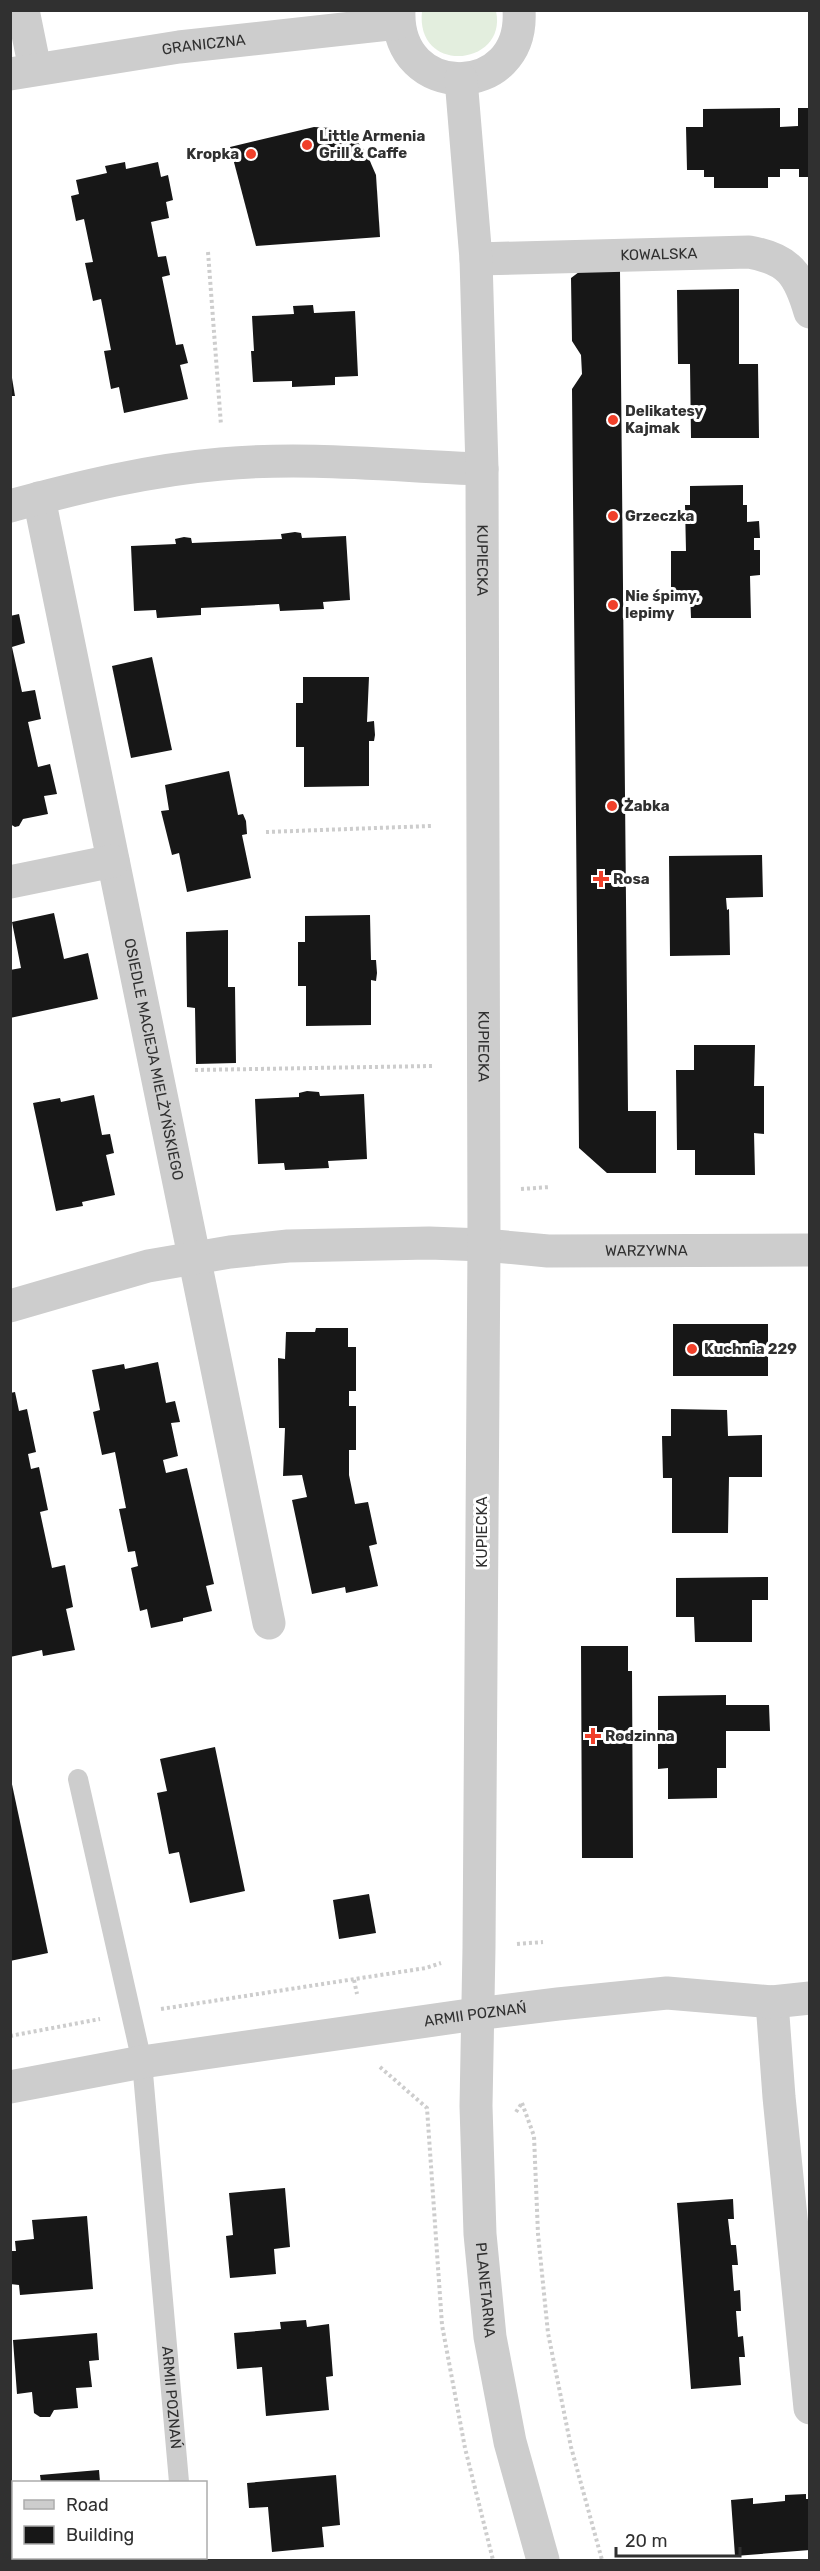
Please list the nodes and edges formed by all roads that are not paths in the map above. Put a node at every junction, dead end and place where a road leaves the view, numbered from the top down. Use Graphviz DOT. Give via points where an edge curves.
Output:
graph roads {
  1 [pos="23,10"];
  2 [pos="519,10"];
  3 [pos="399,17"];
  4 [pos="23,71"];
  5 [pos="461,79"];
  6 [pos="476,259"];
  7 [pos="810,312"];
  8 [pos="482,469"];
  9 [pos="25,502"];
  10 [pos="113,861"];
  11 [pos="10,882"];
  12 [pos="483,1245"];
  13 [pos="810,1250"];
  14 [pos="195,1257"];
  15 [pos="10,1306"];
  16 [pos="269,1623"];
  17 [pos="78,1779"];
  18 [pos="810,1998"];
  19 [pos="772,2002"];
  20 [pos="476,2014"];
  21 [pos="142,2062"];
  22 [pos="10,2087"];
  23 [pos="810,2409"];
  24 [pos="179,2481"];
  25 [pos="543,2560"];
  1 -- 4 [label="street"];
  2 -- 5 [label="street" via="517,37 503,61 480,76"];
  3 -- 4 [label="street, GRANICZNA"];
  3 -- 5 [label="street" via="406,50 415,61 438,76"];
  5 -- 6 [label="street, KUPIECKA"];
  6 -- 7 [label="street, KOWALSKA" via="750,252 768,255 789,268 804,290"];
  6 -- 8 [label="street, KUPIECKA"];
  8 -- 9 [label="street, OSIEDLE MACIEJA MIELŻYŃSKIEGO" via="339,463 224,464 141,475"];
  8 -- 12 [label="street, KUPIECKA"];
  9 -- 10 [label="street, OSIEDLE MACIEJA MIELŻYŃSKIEGO"];
  10 -- 11 [label="street"];
  10 -- 14 [label="street, OSIEDLE MACIEJA MIELŻYŃSKIEGO"];
  12 -- 13 [label="street, WARZYWNA" via="548,1251"];
  12 -- 14 [label="street" via="288,1246"];
  12 -- 20 [label="street, KUPIECKA"];
  14 -- 15 [label="street" via="148,1266"];
  14 -- 16 [label="street, OSIEDLE MACIEJA MIELŻYŃSKIEGO"];
  17 -- 21 [label="lane, ARMII POZNAŃ"];
  18 -- 19 [label="street, ARMII POZNAŃ"];
  19 -- 20 [label="street, ARMII POZNAŃ" via="667,1993"];
  19 -- 23 [label="street"];
  20 -- 21 [label="street, ARMII POZNAŃ"];
  20 -- 25 [label="street, PLANETARNA" via="480,2234 490,2337 510,2442"];
  21 -- 22 [label="street, ARMII POZNAŃ"];
  21 -- 24 [label="lane, ARMII POZNAŃ"];
}
